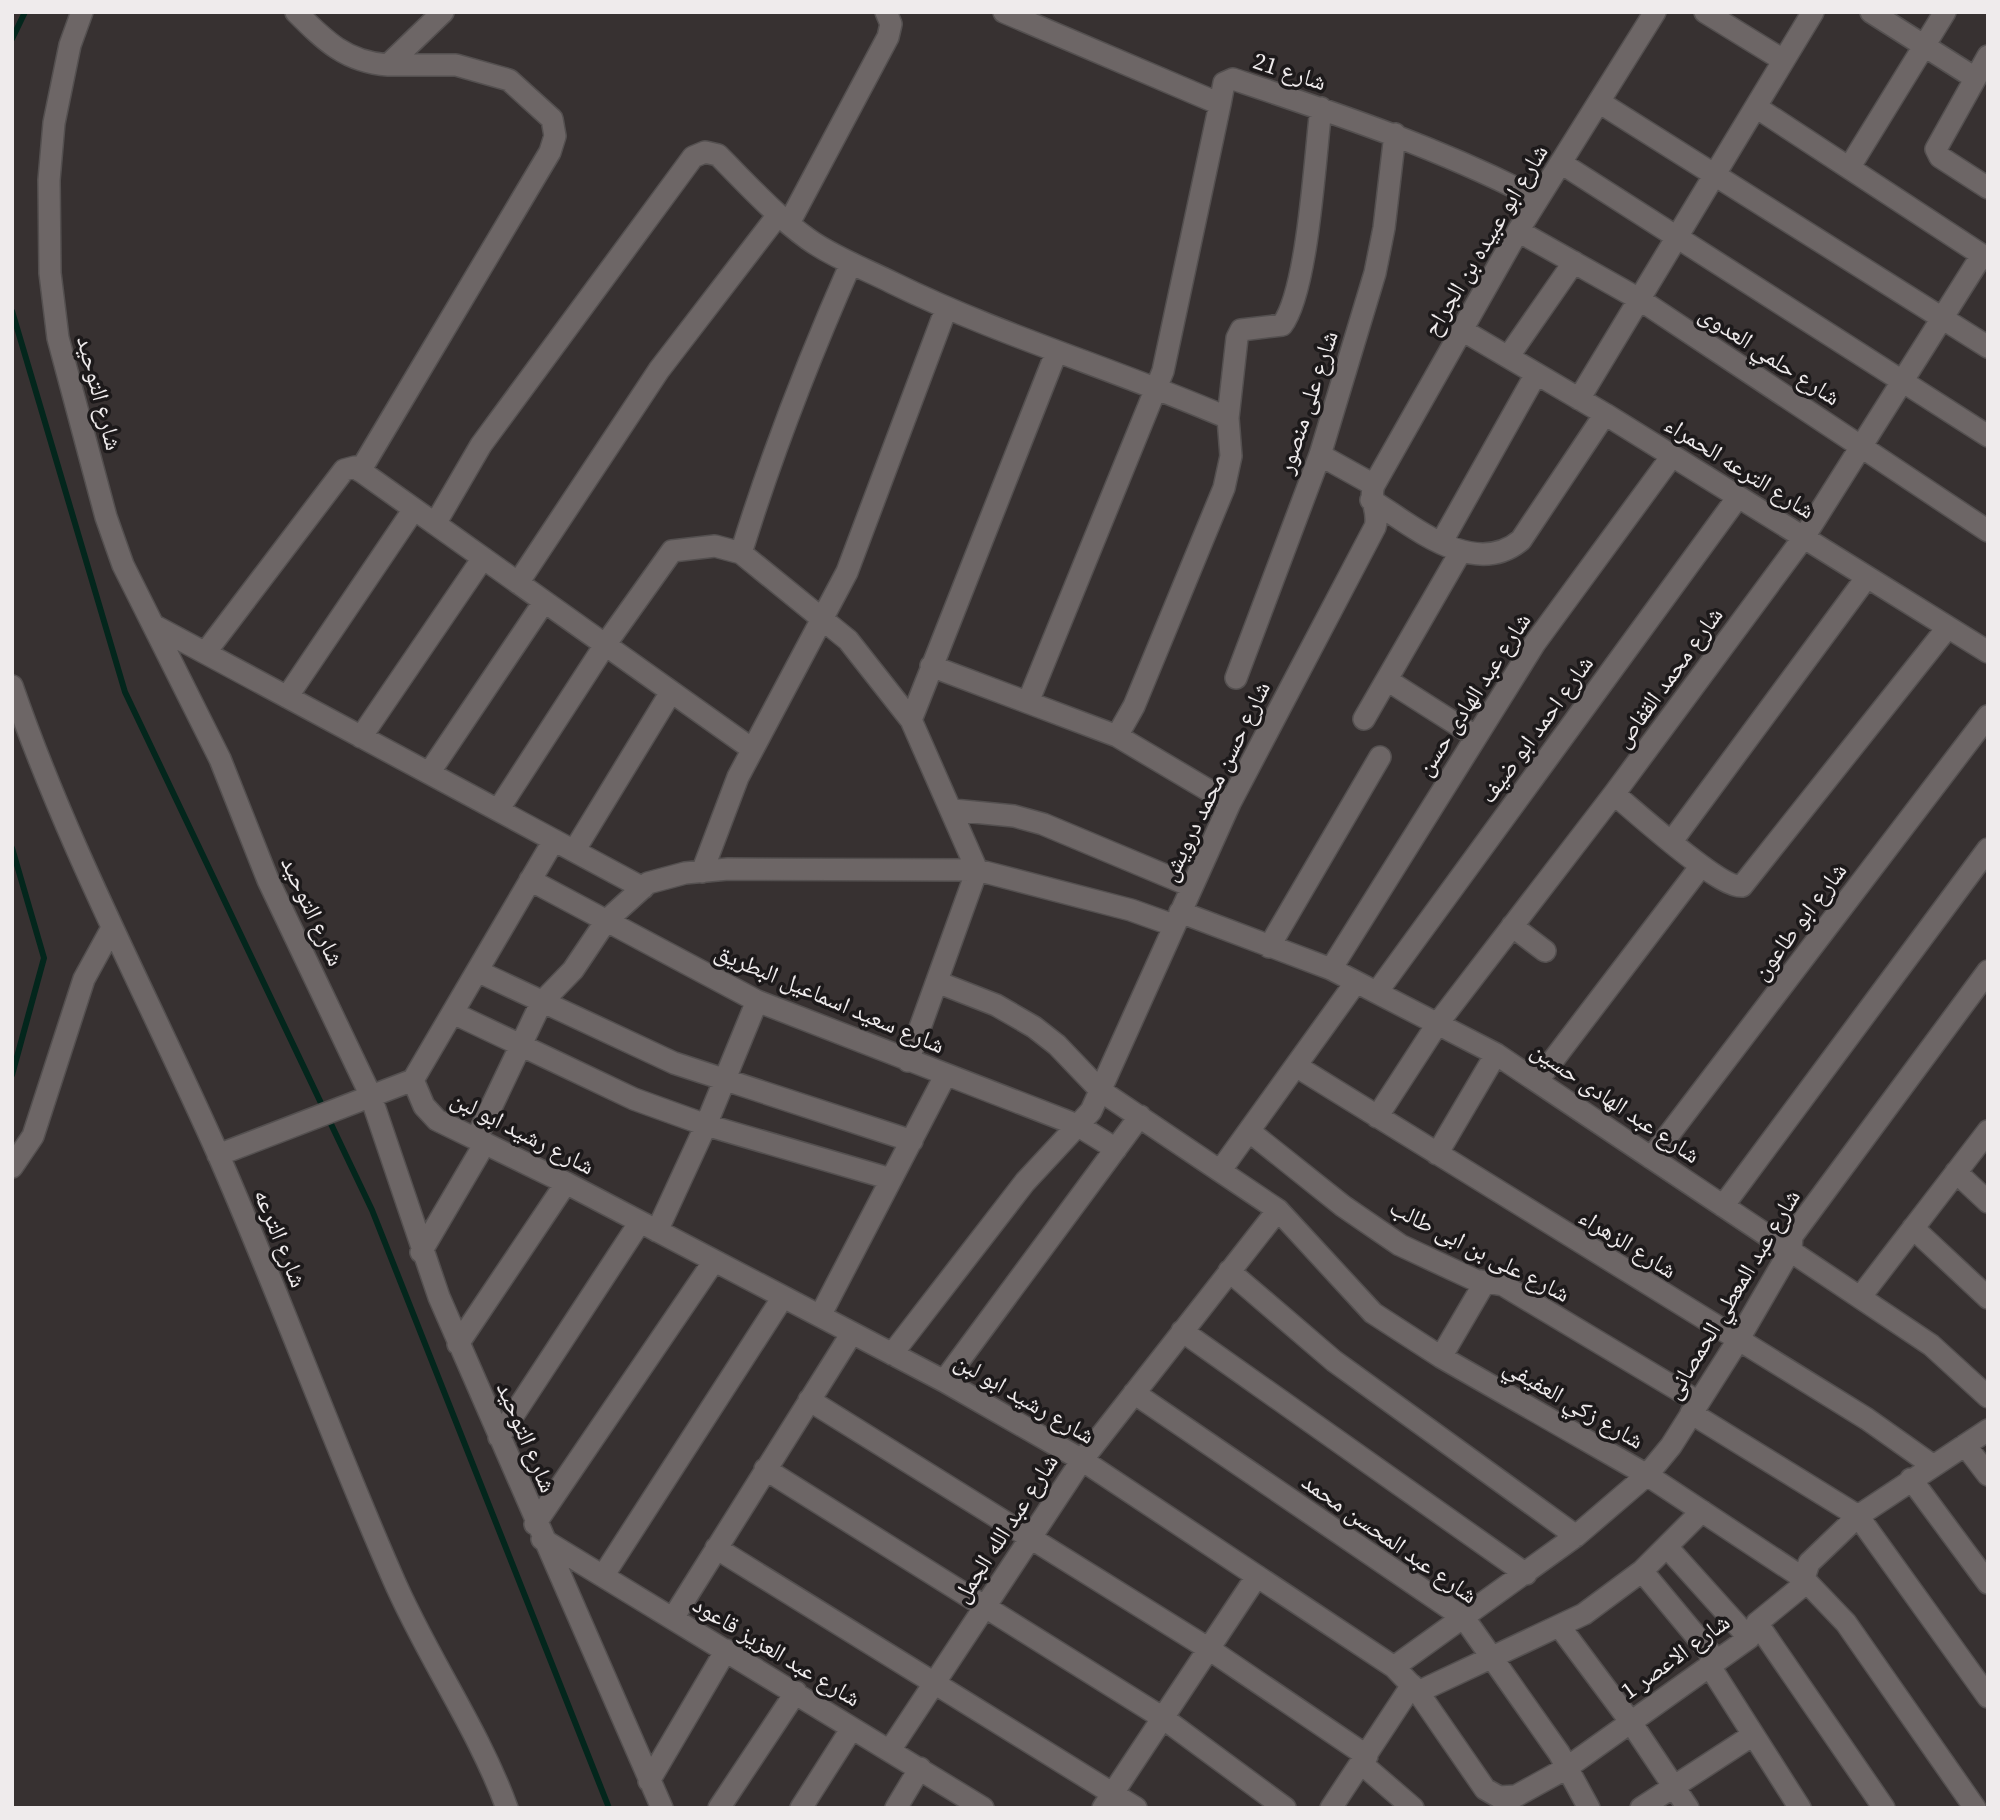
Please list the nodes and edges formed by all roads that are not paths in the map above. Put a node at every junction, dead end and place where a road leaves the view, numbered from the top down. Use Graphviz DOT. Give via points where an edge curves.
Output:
graph roads {
  1 [pos="82,12"];
  2 [pos="296,12"];
  3 [pos="443,12"];
  4 [pos="886,12"];
  5 [pos="1004,12"];
  6 [pos="1655,12"];
  7 [pos="1705,12"];
  8 [pos="1812,12"];
  9 [pos="1871,12"];
  10 [pos="1945,12"];
  11 [pos="1924,48"];
  12 [pos="1988,56"];
  13 [pos="1783,60"];
  14 [pos="388,65"];
  15 [pos="1975,78"];
  16 [pos="1599,102"];
  17 [pos="1220,104"];
  18 [pos="1756,107"];
  19 [pos="1321,108"];
  20 [pos="1395,134"];
  21 [pos="1561,163"];
  22 [pos="1849,168"];
  23 [pos="1715,174"];
  24 [pos="1988,188"];
  25 [pos="1538,199"];
  26 [pos="783,219"];
  27 [pos="1518,230"];
  28 [pos="1677,237"];
  29 [pos="1985,257"];
  30 [pos="1574,262"];
  31 [pos="851,263"];
  32 [pos="1639,299"];
  33 [pos="946,309"];
  34 [pos="1942,318"];
  35 [pos="1462,330"];
  36 [pos="1988,346"];
  37 [pos="1056,353"];
  38 [pos="1508,357"];
  39 [pos="1536,374"];
  40 [pos="1901,380"];
  41 [pos="1156,386"];
  42 [pos="1579,399"];
  43 [pos="1605,414"];
  44 [pos="1228,418"];
  45 [pos="1988,436"];
  46 [pos="1861,446"];
  47 [pos="1320,455"];
  48 [pos="1672,456"];
  49 [pos="357,469"];
  50 [pos="1373,492"];
  51 [pos="1738,497"];
  52 [pos="414,509"];
  53 [pos="435,524"];
  54 [pos="1988,531"];
  55 [pos="1804,537"];
  56 [pos="1451,547"];
  57 [pos="741,553"];
  58 [pos="483,558"];
  59 [pos="1867,577"];
  60 [pos="518,583"];
  61 [pos="544,602"];
  62 [pos="823,617"];
  63 [pos="155,626"];
  64 [pos="1948,627"];
  65 [pos="605,645"];
  66 [pos="1988,652"];
  67 [pos="205,653"];
  68 [pos="931,666"];
  69 [pos="1236,678"];
  70 [pos="1387,680"];
  71 [pos="12,686"];
  72 [pos="671,692"];
  73 [pos="287,697"];
  74 [pos="1028,702"];
  75 [pos="1988,716"];
  76 [pos="1364,719"];
  77 [pos="911,720"];
  78 [pos="1117,736"];
  79 [pos="1475,736"];
  80 [pos="361,737"];
  81 [pos="752,749"];
  82 [pos="1380,757"];
  83 [pos="429,773"];
  84 [pos="1614,794"];
  85 [pos="1230,803"];
  86 [pos="498,810"];
  87 [pos="953,810"];
  88 [pos="554,840"];
  89 [pos="1672,841"];
  90 [pos="1988,849"];
  91 [pos="574,851"];
  92 [pos="1702,866"];
  93 [pos="977,870"];
  94 [pos="702,872"];
  95 [pos="530,880"];
  96 [pos="1191,886"];
  97 [pos="643,888"];
  98 [pos="1176,919"];
  99 [pos="606,921"];
  100 [pos="1512,926"];
  101 [pos="112,928"];
  102 [pos="1269,947"];
  103 [pos="1545,951"];
  104 [pos="1331,970"];
  105 [pos="477,971"];
  106 [pos="1988,971"];
  107 [pos="937,982"];
  108 [pos="1356,982"];
  109 [pos="1377,992"];
  110 [pos="757,1001"];
  111 [pos="541,1003"];
  112 [pos="453,1013"];
  113 [pos="1438,1023"];
  114 [pos="519,1046"];
  115 [pos="1496,1054"];
  116 [pos="908,1061"];
  117 [pos="1296,1066"];
  118 [pos="945,1076"];
  119 [pos="413,1080"];
  120 [pos="723,1080"];
  121 [pos="1538,1080"];
  122 [pos="1101,1091"];
  123 [pos="370,1094"];
  124 [pos="1140,1116"];
  125 [pos="1377,1117"];
  126 [pos="706,1125"];
  127 [pos="1077,1125"];
  128 [pos="1249,1131"];
  129 [pos="1988,1131"];
  130 [pos="480,1141"];
  131 [pos="912,1141"];
  132 [pos="1116,1149"];
  133 [pos="1437,1154"];
  134 [pos="218,1156"];
  135 [pos="1651,1158"];
  136 [pos="12,1167"];
  137 [pos="1220,1171"];
  138 [pos="1956,1172"];
  139 [pos="891,1178"];
  140 [pos="566,1183"];
  141 [pos="1988,1202"];
  142 [pos="1723,1206"];
  143 [pos="1278,1210"];
  144 [pos="648,1226"];
  145 [pos="1913,1228"];
  146 [pos="1791,1249"];
  147 [pos="421,1252"];
  148 [pos="714,1261"];
  149 [pos="1229,1271"];
  150 [pos="1485,1282"];
  151 [pos="1861,1296"];
  152 [pos="783,1297"];
  153 [pos="1988,1298"];
  154 [pos="820,1316"];
  155 [pos="1182,1331"];
  156 [pos="852,1333"];
  157 [pos="1737,1342"];
  158 [pos="458,1344"];
  159 [pos="892,1353"];
  160 [pos="1441,1357"];
  161 [pos="944,1381"];
  162 [pos="1134,1393"];
  163 [pos="1988,1397"];
  164 [pos="809,1400"];
  165 [pos="1694,1407"];
  166 [pos="1988,1430"];
  167 [pos="499,1437"];
  168 [pos="1965,1445"];
  169 [pos="1082,1460"];
  170 [pos="1932,1465"];
  171 [pos="765,1469"];
  172 [pos="1647,1475"];
  173 [pos="1988,1475"];
  174 [pos="1911,1479"];
  175 [pos="1702,1511"];
  176 [pos="1858,1516"];
  177 [pos="539,1532"];
  178 [pos="1576,1536"];
  179 [pos="1031,1537"];
  180 [pos="1667,1547"];
  181 [pos="716,1548"];
  182 [pos="1642,1571"];
  183 [pos="1526,1574"];
  184 [pos="603,1576"];
  185 [pos="1257,1576"];
  186 [pos="1803,1578"];
  187 [pos="1988,1583"];
  188 [pos="986,1605"];
  189 [pos="673,1618"];
  190 [pos="1464,1618"];
  191 [pos="1560,1627"];
  192 [pos="1753,1631"];
  193 [pos="1209,1649"];
  194 [pos="726,1650"];
  195 [pos="1490,1656"];
  196 [pos="1713,1663"];
  197 [pos="1394,1667"];
  198 [pos="934,1685"];
  199 [pos="1415,1688"];
  200 [pos="796,1692"];
  201 [pos="1988,1697"];
  202 [pos="1163,1718"];
  203 [pos="1630,1721"];
  204 [pos="852,1728"];
  205 [pos="1754,1735"];
  206 [pos="890,1750"];
  207 [pos="1365,1760"];
  208 [pos="920,1768"];
  209 [pos="1565,1769"];
  210 [pos="649,1781"];
  211 [pos="1674,1787"];
  212 [pos="1108,1800"];
  213 [pos="507,1808"];
  214 [pos="662,1808"];
  215 [pos="719,1808"];
  216 [pos="801,1808"];
  217 [pos="896,1808"];
  218 [pos="983,1808"];
  219 [pos="1136,1808"];
  220 [pos="1285,1808"];
  221 [pos="1331,1808"];
  222 [pos="1413,1808"];
  223 [pos="1589,1808"];
  224 [pos="1641,1808"];
  225 [pos="1688,1808"];
  226 [pos="1800,1808"];
  227 [pos="1884,1808"];
  228 [pos="1975,1808"];
  1 -- 63 [label="street, شارع التوحيد" via="70,45 54,123 50,274 58,338 106,517 123,565"];
  2 -- 14 [label="street" via="348,57"];
  3 -- 14 [label="street"];
  4 -- 26 [label="street" via="891,24 888,37"];
  5 -- 17 [label="street"];
  6 -- 16 [label="street, شارع ابو عبيده بن الجراح"];
  7 -- 13 [label="street"];
  8 -- 13 [label="street"];
  9 -- 11 [label="street"];
  10 -- 11 [label="street"];
  11 -- 15 [label="street"];
  11 -- 22 [label="street"];
  12 -- 15 [label="street"];
  13 -- 18 [label="street"];
  14 -- 49 [label="street" via="456,65 509,80 552,119 555,136 551,152"];
  15 -- 24 [label="street" via="1936,152"];
  16 -- 21 [label="street, شارع ابو عبيده بن الجراح"];
  16 -- 23 [label="street"];
  17 -- 19 [label="street, شارع 21" via="1224,83 1230,79"];
  17 -- 41 [label="street" via="1163,371"];
  18 -- 22 [label="street"];
  18 -- 23 [label="street"];
  19 -- 20 [label="street, شارع 21"];
  19 -- 44 [label="street" via="1302,267 1290,315 1282,325 1241,330"];
  20 -- 25 [label="street, شارع 21" via="1473,164"];
  20 -- 47 [label="street, شارع على منصور" via="1375,274"];
  21 -- 25 [label="street, شارع ابو عبيده بن الجراح"];
  21 -- 28 [label="street"];
  22 -- 29 [label="street"];
  23 -- 28 [label="street"];
  23 -- 34 [label="street"];
  25 -- 27 [label="street, شارع ابو عبيده بن الجراح"];
  26 -- 31 [label="street" via="809,240"];
  26 -- 53 [label="street" via="718,155 705,152 693,157 481,445"];
  26 -- 60 [label="street" via="659,370"];
  27 -- 30 [label="street, شارع حلمي العدوى"];
  27 -- 35 [label="street, شارع ابو عبيده بن الجراح"];
  28 -- 32 [label="street"];
  28 -- 40 [label="street"];
  29 -- 34 [label="street, شارع محمد القفاص"];
  30 -- 32 [label="street, شارع حلمي العدوى"];
  30 -- 38 [label="street"];
  31 -- 33 [label="street"];
  31 -- 57 [label="street" via="789,408"];
  32 -- 42 [label="street"];
  32 -- 46 [label="street, شارع حلمي العدوى"];
  33 -- 37 [label="street"];
  33 -- 62 [label="street" via="870,517"];
  34 -- 36 [label="street"];
  34 -- 40 [label="street, شارع محمد القفاص"];
  35 -- 38 [label="street, شارع الترعه الحمراء"];
  35 -- 50 [label="street, شارع ابو عبيده بن الجراح"];
  37 -- 41 [label="street"];
  37 -- 68 [label="street"];
  38 -- 39 [label="street, شارع الترعه الحمراء"];
  39 -- 42 [label="street, شارع الترعه الحمراء"];
  39 -- 56 [label="street"];
  40 -- 45 [label="street"];
  40 -- 46 [label="street, شارع محمد القفاص"];
  41 -- 44 [label="street"];
  41 -- 74 [label="street"];
  42 -- 43 [label="street, شارع الترعه الحمراء"];
  43 -- 48 [label="street, شارع الترعه الحمراء"];
  43 -- 56 [label="street" via="1521,540 1492,554"];
  44 -- 78 [label="street" via="1231,456 1224,488 1134,706"];
  46 -- 54 [label="street, شارع حلمي العدوى"];
  46 -- 55 [label="street, شارع محمد القفاص"];
  47 -- 50 [label="street"];
  47 -- 69 [label="street, شارع على منصور"];
  48 -- 51 [label="street, شارع الترعه الحمراء"];
  48 -- 79 [label="street, شارع عبد الهادى حسن" via="1553,616"];
  49 -- 52 [label="street"];
  49 -- 67 [label="street" via="344,470"];
  50 -- 56 [label="street"];
  50 -- 85 [label="street, شارع حسن محمد درويش" via="1376,527"];
  51 -- 55 [label="street, شارع الترعه الحمراء"];
  51 -- 109 [label="street, شارع احمد ابو ضيف"];
  52 -- 53 [label="street"];
  52 -- 73 [label="street"];
  53 -- 58 [label="street"];
  55 -- 59 [label="street, شارع الترعه الحمراء"];
  55 -- 84 [label="street, شارع محمد القفاص"];
  56 -- 70 [label="street"];
  57 -- 62 [label="street"];
  57 -- 65 [label="street" via="715,546 672,551"];
  58 -- 60 [label="street"];
  58 -- 80 [label="street"];
  59 -- 64 [label="street, شارع الترعه الحمراء"];
  59 -- 89 [label="street"];
  60 -- 61 [label="street"];
  61 -- 65 [label="street"];
  61 -- 83 [label="street"];
  62 -- 77 [label="street" via="848,640"];
  62 -- 81 [label="street"];
  63 -- 67 [label="street"];
  63 -- 123 [label="street, شارع التوحيد" via="220,759 268,880"];
  64 -- 66 [label="street, شارع الترعه الحمراء"];
  64 -- 92 [label="street" via="1742,886 1730,886"];
  65 -- 72 [label="street"];
  65 -- 86 [label="street"];
  67 -- 73 [label="street"];
  68 -- 74 [label="street"];
  68 -- 77 [label="street"];
  70 -- 76 [label="street"];
  70 -- 79 [label="street"];
  71 -- 101 [label="street, شارع الترعه" via="51,792"];
  72 -- 81 [label="street"];
  72 -- 91 [label="street"];
  73 -- 80 [label="street"];
  74 -- 78 [label="street"];
  75 -- 135 [label="street, شارع ابو طاعون"];
  77 -- 87 [label="street"];
  78 -- 85 [label="street"];
  79 -- 104 [label="street, شارع عبد الهادى حسن"];
  80 -- 83 [label="street"];
  81 -- 94 [label="street"];
  82 -- 102 [label="street"];
  83 -- 86 [label="street"];
  84 -- 89 [label="street"];
  84 -- 100 [label="street, شارع محمد القفاص"];
  85 -- 96 [label="street, شارع حسن محمد درويش"];
  86 -- 88 [label="street"];
  87 -- 93 [label="street"];
  87 -- 96 [label="street" via="1043,824"];
  88 -- 91 [label="street"];
  88 -- 95 [label="street"];
  89 -- 92 [label="street"];
  90 -- 142 [label="street"];
  91 -- 97 [label="street"];
  92 -- 121 [label="street"];
  93 -- 94 [label="street, شارع عبد الهادى حسين"];
  93 -- 98 [label="street, شارع عبد الهادى حسين"];
  93 -- 107 [label="street"];
  94 -- 97 [label="street, شارع عبد الهادى حسين" via="648,883"];
  95 -- 99 [label="street, شارع سعيد اسماعيل البطريق"];
  95 -- 105 [label="street"];
  96 -- 98 [label="street, شارع حسن محمد درويش"];
  97 -- 99 [label="street"];
  98 -- 102 [label="street, شارع عبد الهادى حسين"];
  98 -- 122 [label="street, شارع حسن محمد درويش"];
  99 -- 110 [label="street, شارع سعيد اسماعيل البطريق"];
  99 -- 111 [label="street" via="573,970"];
  100 -- 103 [label="street"];
  100 -- 113 [label="street, شارع محمد القفاص"];
  101 -- 134 [label="street, شارع الترعه"];
  101 -- 136 [label="street" via="83,979 33,1136"];
  102 -- 104 [label="street, شارع عبد الهادى حسين"];
  104 -- 108 [label="street, شارع عبد الهادى حسين"];
  105 -- 111 [label="street"];
  105 -- 112 [label="street"];
  106 -- 146 [label="street, شارع عبد المعطي الحمصانى" via="1795,1232"];
  107 -- 116 [label="street"];
  107 -- 122 [label="street, شارع زكي العفيفي" via="996,1005 1034,1027"];
  108 -- 109 [label="street, شارع عبد الهادى حسين"];
  108 -- 117 [label="street"];
  109 -- 113 [label="street, شارع عبد الهادى حسين"];
  110 -- 116 [label="street, شارع سعيد اسماعيل البطريق"];
  110 -- 120 [label="street"];
  111 -- 114 [label="street"];
  111 -- 120 [label="street" via="637,1048"];
  112 -- 114 [label="street"];
  112 -- 119 [label="street"];
  113 -- 115 [label="street, شارع عبد الهادى حسين"];
  113 -- 125 [label="street, شارع محمد القفاص"];
  114 -- 126 [label="street" via="634,1099"];
  114 -- 130 [label="street"];
  115 -- 121 [label="street, شارع عبد الهادى حسين"];
  115 -- 133 [label="street"];
  116 -- 118 [label="street, شارع سعيد اسماعيل البطريق"];
  117 -- 125 [label="street, شارع الزهراء"];
  117 -- 128 [label="street"];
  118 -- 127 [label="street, شارع سعيد اسماعيل البطريق"];
  118 -- 131 [label="street"];
  119 -- 123 [label="street"];
  119 -- 130 [label="street, شارع رشيد ابو لبن" via="429,1114"];
  120 -- 126 [label="street"];
  120 -- 131 [label="street"];
  121 -- 135 [label="street, شارع عبد الهادى حسين"];
  122 -- 124 [label="street, شارع زكي العفيفي"];
  122 -- 127 [label="street, شارع حسن محمد درويش"];
  123 -- 134 [label="street"];
  123 -- 147 [label="street, شارع التوحيد"];
  124 -- 132 [label="street"];
  124 -- 137 [label="street, شارع زكي العفيفي"];
  125 -- 133 [label="street, شارع الزهراء"];
  126 -- 139 [label="street"];
  126 -- 144 [label="street"];
  127 -- 132 [label="street, شارع سعيد اسماعيل البطريق"];
  127 -- 159 [label="street, شارع حسن محمد درويش" via="1025,1182"];
  128 -- 137 [label="street"];
  128 -- 150 [label="street, شارع على بن ابى طالب" via="1400,1245"];
  129 -- 138 [label="street"];
  130 -- 140 [label="street, شارع رشيد ابو لبن"];
  130 -- 147 [label="street"];
  131 -- 139 [label="street"];
  132 -- 161 [label="street"];
  133 -- 157 [label="street, شارع الزهراء"];
  134 -- 213 [label="street, شارع الترعه" via="392,1578 469,1722"];
  135 -- 142 [label="street, شارع عبد الهادى حسين"];
  137 -- 143 [label="street, شارع زكي العفيفي"];
  138 -- 141 [label="street"];
  138 -- 145 [label="street"];
  139 -- 154 [label="street"];
  140 -- 144 [label="street, شارع رشيد ابو لبن"];
  140 -- 158 [label="street"];
  142 -- 146 [label="street, شارع عبد الهادى حسين"];
  143 -- 149 [label="street, شارع عبد الله الجمل"];
  143 -- 160 [label="street, شارع زكي العفيفي" via="1373,1313"];
  144 -- 148 [label="street, شارع رشيد ابو لبن"];
  144 -- 167 [label="street"];
  145 -- 151 [label="street"];
  145 -- 153 [label="street"];
  146 -- 151 [label="street, شارع عبد الهادى حسين"];
  146 -- 157 [label="street, شارع عبد المعطي الحمصانى"];
  147 -- 158 [label="street, شارع التوحيد"];
  148 -- 152 [label="street, شارع رشيد ابو لبن"];
  148 -- 177 [label="street"];
  149 -- 155 [label="street, شارع عبد الله الجمل"];
  149 -- 178 [label="street" via="1334,1361"];
  150 -- 160 [label="street"];
  150 -- 165 [label="street, شارع على بن ابى طالب" via="1510,1289"];
  151 -- 163 [label="street, شارع عبد الهادى حسين" via="1942,1353"];
  152 -- 154 [label="street, شارع رشيد ابو لبن"];
  152 -- 184 [label="street"];
  154 -- 156 [label="street, شارع رشيد ابو لبن"];
  155 -- 162 [label="street, شارع عبد الله الجمل"];
  155 -- 183 [label="street"];
  156 -- 159 [label="street, شارع رشيد ابو لبن"];
  156 -- 164 [label="street"];
  157 -- 165 [label="street, شارع عبد المعطي الحمصانى"];
  157 -- 170 [label="street, شارع الزهراء" via="1867,1419"];
  158 -- 167 [label="street, شارع التوحيد"];
  159 -- 161 [label="street, شارع رشيد ابو لبن"];
  160 -- 172 [label="street, شارع زكي العفيفي"];
  161 -- 169 [label="street, شارع رشيد ابو لبن"];
  162 -- 169 [label="street, شارع عبد الله الجمل"];
  162 -- 190 [label="street, شارع عبد المحسن محمد"];
  164 -- 171 [label="street"];
  164 -- 179 [label="street"];
  165 -- 172 [label="street, شارع عبد المعطي الحمصانى"];
  165 -- 176 [label="street, شارع على بن ابى طالب"];
  166 -- 168 [label="street, شارع الاعصر 1"];
  167 -- 177 [label="street, شارع التوحيد"];
  168 -- 170 [label="street, شارع الاعصر 1"];
  168 -- 173 [label="street"];
  169 -- 179 [label="street, شارع عبد الله الجمل"];
  169 -- 185 [label="street, شارع رشيد ابو لبن"];
  170 -- 174 [label="street, شارع الاعصر 1"];
  171 -- 181 [label="street"];
  171 -- 188 [label="street"];
  172 -- 175 [label="street, شارع زكي العفيفي"];
  172 -- 178 [label="street, شارع عبد المعطي الحمصانى"];
  174 -- 176 [label="street, شارع الاعصر 1"];
  174 -- 187 [label="street"];
  175 -- 180 [label="street"];
  175 -- 186 [label="street, شارع زكي العفيفي"];
  176 -- 186 [label="street, شارع الاعصر 1" via="1809,1563"];
  176 -- 201 [label="street, شارع على بن ابى طالب"];
  177 -- 184 [label="street, شارع عبد العزيز قاعود"];
  177 -- 210 [label="street, شارع التوحيد"];
  178 -- 183 [label="street, شارع عبد المعطي الحمصانى"];
  179 -- 188 [label="street, شارع عبد الله الجمل"];
  179 -- 193 [label="street"];
  180 -- 182 [label="street"];
  180 -- 192 [label="street"];
  181 -- 189 [label="street"];
  181 -- 198 [label="street"];
  182 -- 191 [label="street"];
  182 -- 196 [label="street"];
  183 -- 190 [label="street, شارع عبد المعطي الحمصانى"];
  184 -- 189 [label="street, شارع عبد العزيز قاعود"];
  185 -- 193 [label="street"];
  185 -- 197 [label="street, شارع رشيد ابو لبن"];
  186 -- 192 [label="street, شارع الاعصر 1" via="1798,1590"];
  186 -- 228 [label="street, شارع زكي العفيفي" via="1846,1623"];
  188 -- 198 [label="street, شارع عبد الله الجمل"];
  188 -- 202 [label="street"];
  189 -- 194 [label="street, شارع عبد العزيز قاعود"];
  190 -- 195 [label="street, شارع عبد المحسن محمد"];
  190 -- 197 [label="street, شارع عبد المعطي الحمصانى"];
  191 -- 195 [label="street"];
  191 -- 203 [label="street"];
  192 -- 196 [label="street, شارع الاعصر 1"];
  192 -- 227 [label="street"];
  193 -- 202 [label="street"];
  193 -- 207 [label="street"];
  194 -- 200 [label="street, شارع عبد العزيز قاعود"];
  194 -- 210 [label="street"];
  195 -- 199 [label="street"];
  195 -- 209 [label="street, شارع عبد المحسن محمد" via="1559,1753"];
  196 -- 203 [label="street, شارع الاعصر 1"];
  196 -- 205 [label="street"];
  197 -- 199 [label="street, شارع رشيد ابو لبن"];
  198 -- 206 [label="street, شارع عبد الله الجمل"];
  198 -- 212 [label="street"];
  199 -- 207 [label="street"];
  199 -- 209 [label="street, شارع رشيد ابو لبن" via="1491,1794 1516,1796"];
  200 -- 204 [label="street, شارع عبد العزيز قاعود"];
  200 -- 215 [label="street"];
  202 -- 212 [label="street"];
  202 -- 220 [label="street"];
  203 -- 209 [label="street, شارع الاعصر 1"];
  203 -- 211 [label="street"];
  204 -- 206 [label="street, شارع عبد العزيز قاعود"];
  204 -- 216 [label="street"];
  205 -- 211 [label="street"];
  205 -- 226 [label="street"];
  206 -- 208 [label="street, شارع عبد العزيز قاعود"];
  207 -- 221 [label="street"];
  207 -- 222 [label="street"];
  208 -- 217 [label="street"];
  208 -- 218 [label="street, شارع عبد العزيز قاعود"];
  209 -- 223 [label="street, شارع عبد المحسن محمد"];
  210 -- 214 [label="street, شارع التوحيد"];
  211 -- 224 [label="street"];
  211 -- 225 [label="street"];
  212 -- 219 [label="street"];
}
